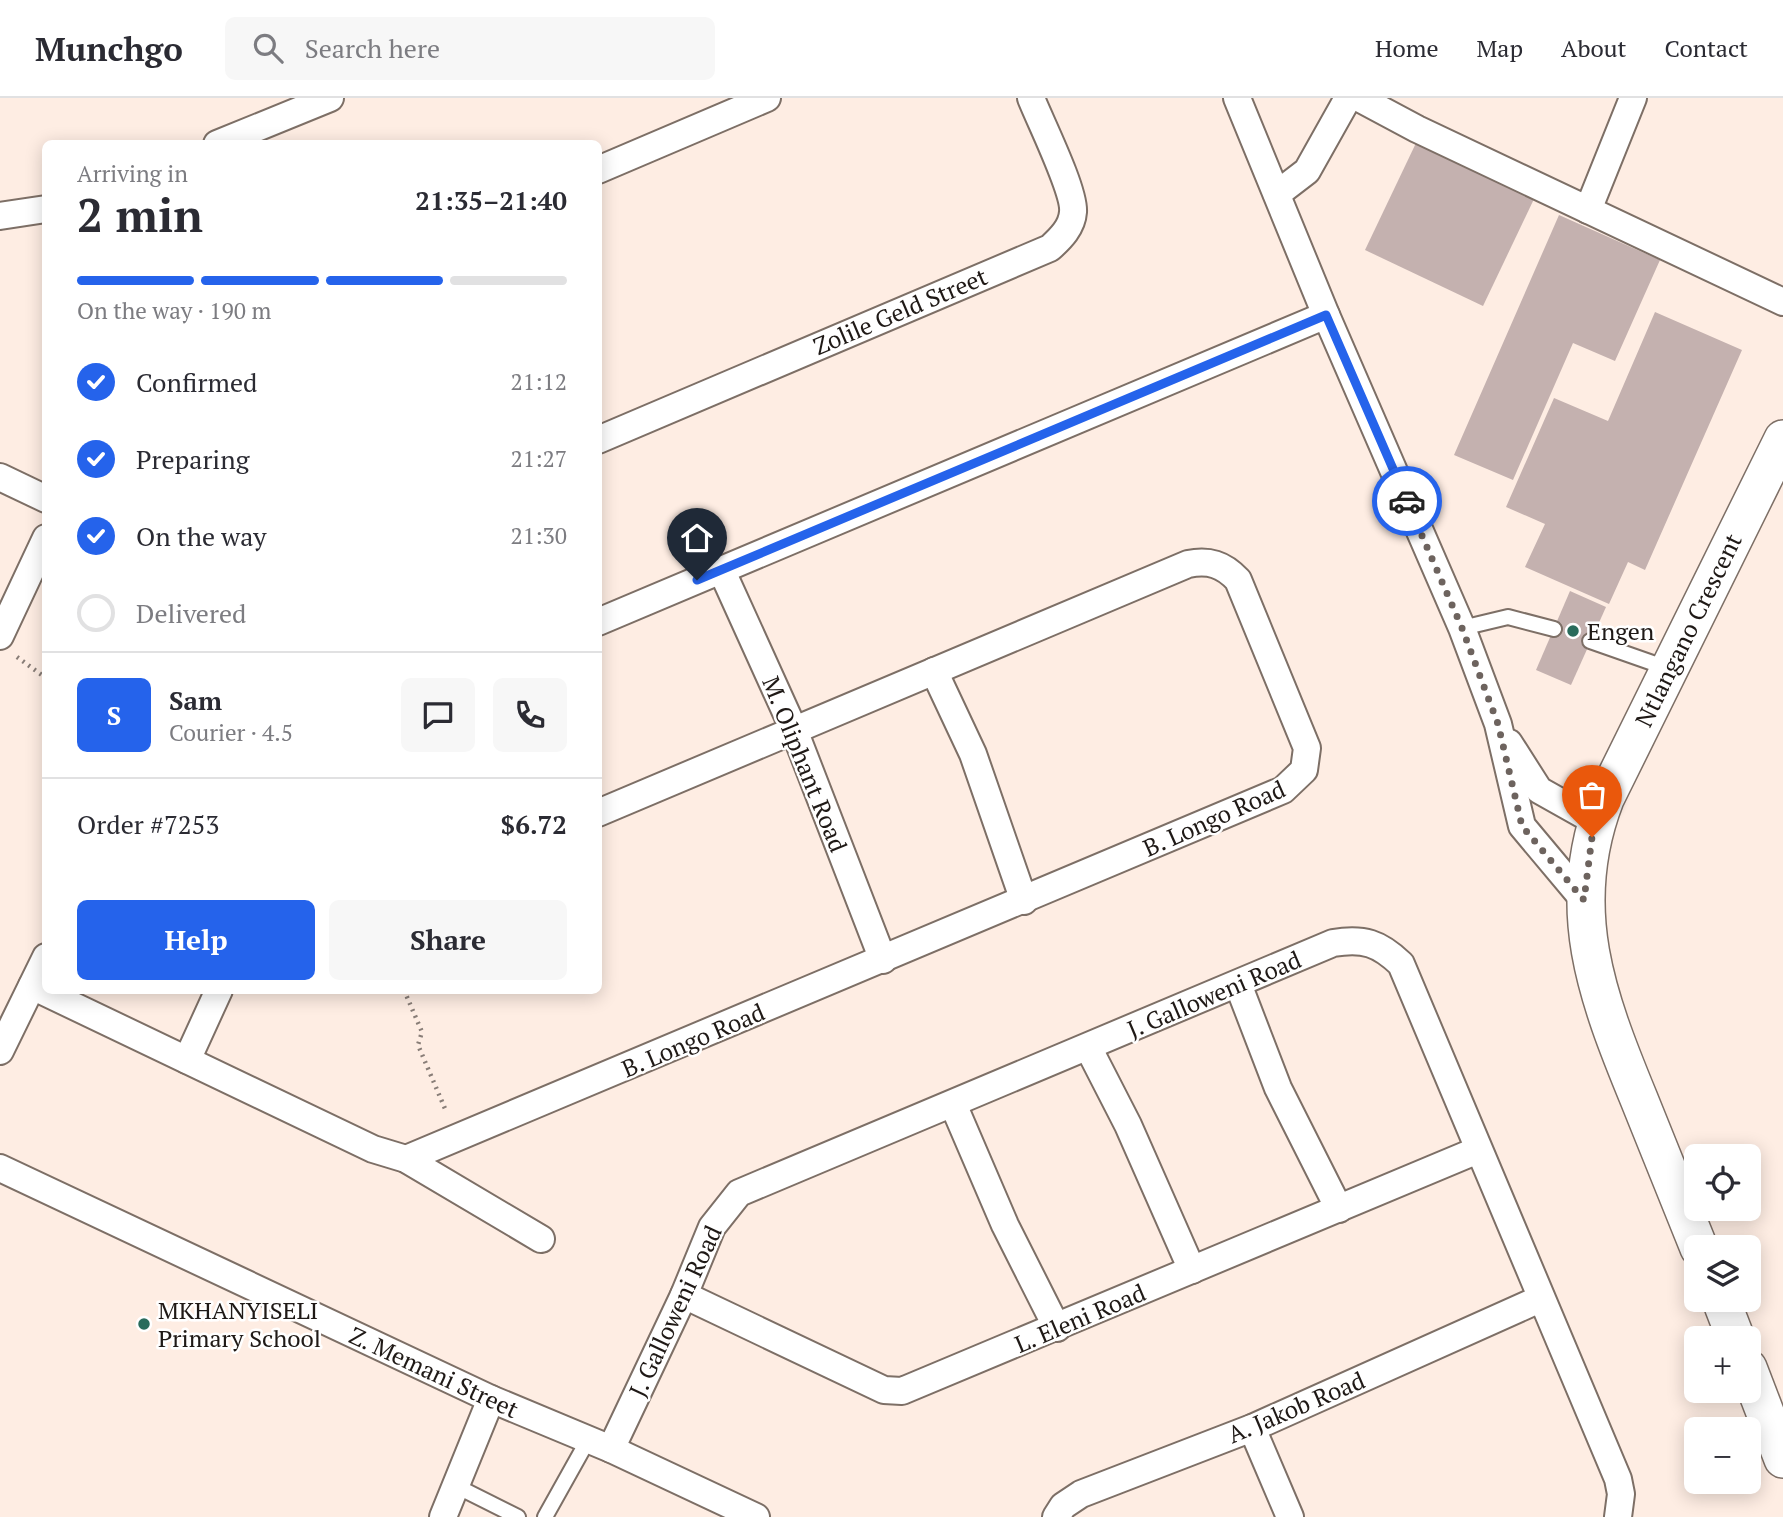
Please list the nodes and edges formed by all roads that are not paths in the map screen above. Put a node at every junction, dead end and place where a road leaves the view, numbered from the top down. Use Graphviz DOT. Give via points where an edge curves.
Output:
graph roads {
  1 [pos="330,98"];
  2 [pos="767,98"];
  3 [pos="1031,98"];
  4 [pos="1237,98"];
  5 [pos="1348,98"];
  6 [pos="1359,98"];
  7 [pos="1633,98"];
  8 [pos="227,140"];
  9 [pos="602,168"];
  10 [pos="1277,194"];
  11 [pos="42,210"];
  12 [pos="1588,210"];
  13 [pos="0,216"];
  14 [pos="1783,302"];
  15 [pos="1326,315"];
  16 [pos="602,438"];
  17 [pos="1783,439"];
  18 [pos="0,477"];
  19 [pos="42,497"];
  20 [pos="42,548"];
  21 [pos="721,569"];
  22 [pos="602,620"];
  23 [pos="1462,628"];
  24 [pos="1554,629"];
  25 [pos="1591,641"];
  26 [pos="5,644"];
  27 [pos="1667,668"];
  28 [pos="934,671"];
  29 [pos="1498,724"];
  30 [pos="794,730"];
  31 [pos="602,811"];
  32 [pos="1596,822"];
  33 [pos="1584,900"];
  34 [pos="1024,901"];
  35 [pos="883,960"];
  36 [pos="42,965"];
  37 [pos="1237,984"];
  38 [pos="32,986"];
  39 [pos="42,991"];
  40 [pos="49,994"];
  41 [pos="217,994"];
  42 [pos="1088,1047"];
  43 [pos="0,1051"];
  44 [pos="187,1060"];
  45 [pos="953,1104"];
  46 [pos="1478,1150"];
  47 [pos="406,1159"];
  48 [pos="0,1168"];
  49 [pos="1339,1209"];
  50 [pos="1694,1235"];
  51 [pos="541,1239"];
  52 [pos="1192,1270"];
  53 [pos="684,1295"];
  54 [pos="1540,1299"];
  55 [pos="1057,1328"];
  56 [pos="491,1399"];
  57 [pos="1761,1402"];
  58 [pos="1252,1428"];
  59 [pos="599,1445"];
  60 [pos="1783,1459"];
  61 [pos="456,1486"];
  62 [pos="443,1517"];
  63 [pos="518,1517"];
  64 [pos="545,1517"];
  65 [pos="756,1517"];
  66 [pos="1056,1517"];
  67 [pos="1290,1517"];
  68 [pos="1618,1517"];
  1 -- 8 [label="street"];
  2 -- 9 [label="street"];
  3 -- 16 [label="street, Zolile Geld Street" via="1072,201 1071,222 1050,247"];
  4 -- 10 [label="street"];
  5 -- 10 [label="street" via="1307,171"];
  6 -- 12 [label="street"];
  7 -- 12 [label="street"];
  10 -- 15 [label="street"];
  11 -- 13 [label="street"];
  12 -- 14 [label="street"];
  15 -- 21 [label="street"];
  15 -- 23 [label="street"];
  17 -- 27 [label="street, Ntlangano Crescent"];
  18 -- 19 [label="street"];
  20 -- 26 [label="street"];
  21 -- 22 [label="street"];
  21 -- 30 [label="street, M. Oliphant Road"];
  23 -- 24 [label="lane" via="1508,617"];
  23 -- 29 [label="street"];
  25 -- 27 [label="lane"];
  27 -- 32 [label="street, Ntlangano Crescent"];
  28 -- 30 [label="street, B. Longo Road"];
  28 -- 34 [label="street" via="973,754"];
  28 -- 34 [label="street, B. Longo Road" via="1203,561 1228,569 1237,580 1305,739 1304,770 1283,790"];
  29 -- 32 [label="street" via="1539,790"];
  29 -- 33 [label="street" via="1522,826"];
  30 -- 31 [label="street, B. Longo Road"];
  30 -- 35 [label="street, M. Oliphant Road"];
  32 -- 33 [label="street, Ntlangano Crescent"];
  33 -- 50 [label="street, Ntlangano Crescent" via="1594,978 1608,1023"];
  34 -- 35 [label="street, B. Longo Road"];
  35 -- 47 [label="street, B. Longo Road"];
  36 -- 38 [label="street"];
  37 -- 42 [label="street, J. Galloweni Road"];
  37 -- 46 [label="street, J. Galloweni Road" via="1334,943 1371,941 1385,949 1401,964"];
  37 -- 49 [label="street" via="1278,1088"];
  38 -- 39 [label="street"];
  38 -- 43 [label="street"];
  40 -- 44 [label="street"];
  41 -- 44 [label="street"];
  42 -- 45 [label="street, J. Galloweni Road"];
  42 -- 52 [label="street"];
  44 -- 47 [label="street" via="373,1149"];
  45 -- 53 [label="street, J. Galloweni Road" via="739,1193 712,1227"];
  45 -- 55 [label="street" via="1005,1226"];
  46 -- 49 [label="street, L. Eleni Road"];
  46 -- 54 [label="street, J. Galloweni Road"];
  47 -- 51 [label="street"];
  48 -- 56 [label="street, Z. Memani Street"];
  49 -- 52 [label="street, L. Eleni Road"];
  52 -- 55 [label="street, L. Eleni Road"];
  53 -- 55 [label="street, L. Eleni Road" via="884,1390 902,1391"];
  53 -- 59 [label="street, J. Galloweni Road"];
  54 -- 58 [label="street, A. Jakob Road"];
  54 -- 68 [label="street, J. Galloweni Road" via="1618,1479"];
  56 -- 59 [label="street, Z. Memani Street"];
  56 -- 61 [label="street"];
  57 -- 60 [label="street"];
  58 -- 66 [label="street, A. Jakob Road" via="1081,1494"];
  58 -- 67 [label="street"];
  59 -- 64 [label="lane"];
  59 -- 65 [label="street, Z. Memani Street"];
  61 -- 62 [label="street"];
  61 -- 63 [label="lane"];
}
